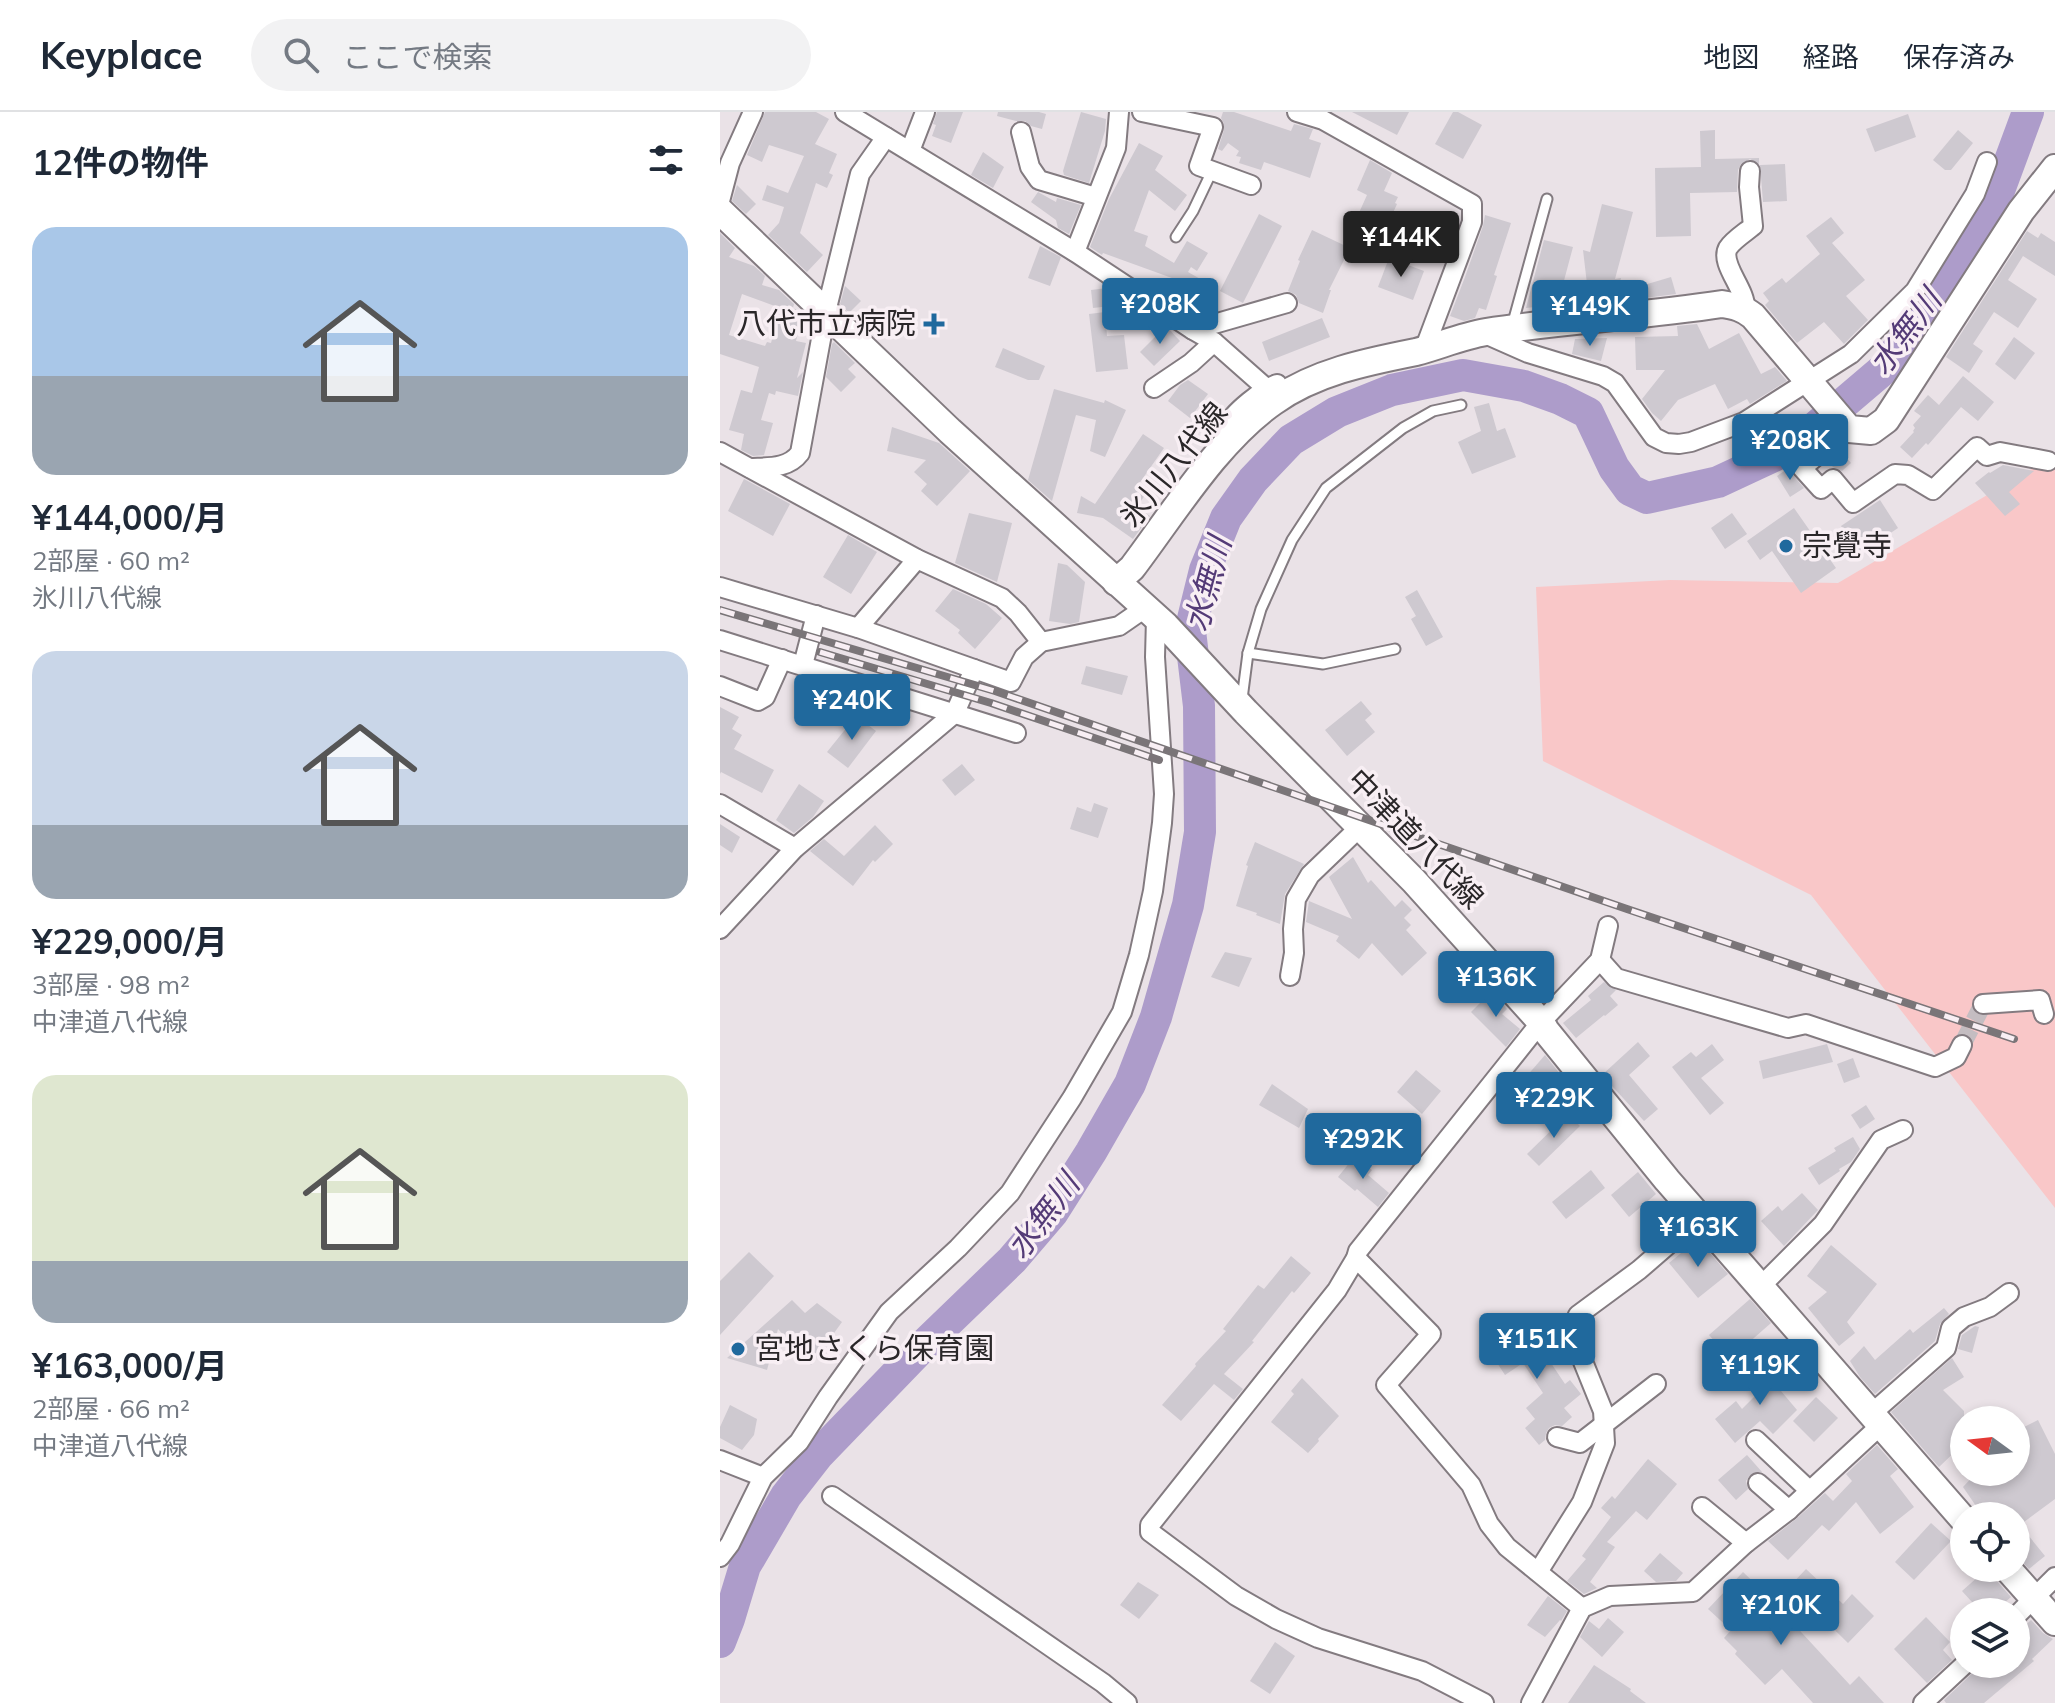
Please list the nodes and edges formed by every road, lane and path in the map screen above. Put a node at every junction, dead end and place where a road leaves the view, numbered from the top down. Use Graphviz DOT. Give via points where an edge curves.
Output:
graph roads {
  1 [pos="753,112"];
  2 [pos="847,112"];
  3 [pos="925,112"];
  4 [pos="1119,112"];
  5 [pos="1142,112"];
  6 [pos="1297,112"];
  7 [pos="1021,132"];
  8 [pos="886,137"];
  9 [pos="910,151"];
  10 [pos="1987,162"];
  11 [pos="1212,171"];
  12 [pos="1750,171"];
  13 [pos="2052,174"];
  14 [pos="1251,185"];
  15 [pos="1096,197"];
  16 [pos="1547,199"];
  17 [pos="720,201"];
  18 [pos="720,211"];
  19 [pos="1176,237"];
  20 [pos="1075,252"];
  21 [pos="1287,303"];
  22 [pos="1745,309"];
  23 [pos="826,312"];
  24 [pos="1511,329"];
  25 [pos="1193,330"];
  26 [pos="1483,333"];
  27 [pos="1214,342"];
  28 [pos="1424,350"];
  29 [pos="1345,367"];
  30 [pos="1810,384"];
  31 [pos="1154,388"];
  32 [pos="1266,388"];
  33 [pos="1461,405"];
  34 [pos="1846,426"];
  35 [pos="1224,448"];
  36 [pos="720,452"];
  37 [pos="2048,461"];
  38 [pos="750,468"];
  39 [pos="917,559"];
  40 [pos="1116,582"];
  41 [pos="720,587"];
  42 [pos="816,615"];
  43 [pos="1156,617"];
  44 [pos="858,628"];
  45 [pos="720,640"];
  46 [pos="1041,642"];
  47 [pos="1395,649"];
  48 [pos="1248,653"];
  49 [pos="782,659"];
  50 [pos="803,665"];
  51 [pos="974,669"];
  52 [pos="720,686"];
  53 [pos="1232,697"];
  54 [pos="955,713"];
  55 [pos="1016,733"];
  56 [pos="720,804"];
  57 [pos="1360,827"];
  58 [pos="795,848"];
  59 [pos="1608,926"];
  60 [pos="720,928"];
  61 [pos="1600,960"];
  62 [pos="1290,976"];
  63 [pos="1983,1004"];
  64 [pos="2044,1014"];
  65 [pos="1541,1022"];
  66 [pos="1962,1045"];
  67 [pos="1903,1130"];
  68 [pos="1699,1218"];
  69 [pos="1356,1258"];
  70 [pos="1760,1287"];
  71 [pos="2009,1293"];
  72 [pos="1656,1384"];
  73 [pos="1876,1419"];
  74 [pos="1604,1427"];
  75 [pos="1557,1437"];
  76 [pos="1756,1440"];
  77 [pos="720,1460"];
  78 [pos="763,1477"];
  79 [pos="1758,1483"];
  80 [pos="1809,1490"];
  81 [pos="832,1496"];
  82 [pos="1950,1504"];
  83 [pos="1702,1507"];
  84 [pos="1789,1510"];
  85 [pos="1746,1543"];
  86 [pos="720,1557"];
  87 [pos="1538,1572"];
  88 [pos="2055,1577"];
  89 [pos="2030,1603"];
  90 [pos="1582,1608"];
  91 [pos="2030,1610"];
  92 [pos="2055,1622"];
  93 [pos="1950,1678"];
  94 [pos="1127,1703"];
  95 [pos="1484,1703"];
  96 [pos="1531,1703"];
  97 [pos="1923,1703"];
  1 -- 17 [label="street"];
  2 -- 8 [label="street"];
  3 -- 9 [label="street"];
  4 -- 15 [label="street" via="1116,148"];
  5 -- 11 [label="street" via="1213,127 1199,166"];
  6 -- 28 [label="street" via="1323,120 1472,204 1472,222"];
  7 -- 15 [label="street" via="1039,180"];
  8 -- 9 [label="street"];
  8 -- 23 [label="street" via="860,174"];
  9 -- 20 [label="street"];
  10 -- 30 [label="street" via="1975,194 1915,291 1851,354"];
  11 -- 14 [label="street"];
  11 -- 19 [label="lane"];
  12 -- 22 [label="street" via="1753,226 1728,247 1726,259"];
  13 -- 34 [label="main road" via="2021,211 1886,420 1871,431"];
  15 -- 20 [label="street"];
  16 -- 24 [label="lane"];
  18 -- 23 [label="main road"];
  20 -- 25 [label="street"];
  21 -- 25 [label="street"];
  22 -- 24 [label="main road, 氷川八代線" via="1722,304"];
  22 -- 30 [label="main road"];
  23 -- 38 [label="street" via="800,453 787,465"];
  23 -- 40 [label="main road"];
  24 -- 26 [label="main road, 氷川八代線"];
  25 -- 27 [label="street"];
  26 -- 28 [label="main road, 氷川八代線"];
  26 -- 30 [label="street" via="1615,383 1654,437 1666,443 1691,442 1744,422"];
  27 -- 31 [label="street"];
  27 -- 32 [label="street"];
  28 -- 29 [label="main road, 氷川八代線"];
  29 -- 32 [label="street"];
  29 -- 35 [label="main road, 氷川八代線" via="1275,400"];
  30 -- 34 [label="main road"];
  32 -- 35 [label="street" via="1227,426"];
  33 -- 48 [label="lane" via="1433,411 1403,428 1326,488 1292,540"];
  34 -- 37 [label="street" via="1802,468 1821,489 1833,479 1853,503 1895,474 1908,475 1933,490 1977,447 1987,456 2000,452"];
  35 -- 40 [label="main road, 氷川八代線"];
  36 -- 38 [label="street"];
  38 -- 39 [label="street"];
  39 -- 44 [label="street"];
  39 -- 46 [label="street" via="1002,598"];
  40 -- 43 [label="main road, 中津道八代線"];
  41 -- 42 [label="street"];
  42 -- 44 [label="street"];
  42 -- 50 [label="street"];
  43 -- 46 [label="street"];
  43 -- 53 [label="main road, 中津道八代線"];
  43 -- 78 [label="street" via="1162,823 1153,891 1122,1012 1010,1193 889,1312 799,1442"];
  44 -- 51 [label="street"];
  45 -- 49 [label="street"];
  46 -- 51 [label="street" via="1024,657 1011,682"];
  47 -- 48 [label="lane" via="1323,664"];
  48 -- 53 [label="lane"];
  49 -- 50 [label="street"];
  49 -- 52 [label="street" via="765,697 758,701"];
  50 -- 54 [label="street"];
  51 -- 54 [label="street"];
  53 -- 57 [label="main road, 中津道八代線"];
  54 -- 55 [label="street"];
  54 -- 58 [label="street"];
  56 -- 58 [label="street"];
  57 -- 62 [label="street" via="1310,875 1296,899"];
  57 -- 65 [label="main road, 中津道八代線"];
  58 -- 60 [label="street"];
  59 -- 61 [label="street"];
  61 -- 65 [label="street"];
  61 -- 66 [label="street" via="1616,978 1788,1028 1806,1024 1935,1067 1956,1057"];
  63 -- 64 [label="street" via="2040,1000"];
  65 -- 68 [label="main road, 中津道八代線"];
  65 -- 69 [label="street"];
  67 -- 70 [label="street" via="1881,1140 1823,1224"];
  68 -- 70 [label="main road, 中津道八代線"];
  68 -- 74 [label="street" via="1578,1315 1571,1332 1603,1411"];
  69 -- 87 [label="street" via="1431,1334 1386,1385 1471,1485 1489,1524 1507,1547"];
  69 -- 95 [label="street" via="1337,1290 1150,1525 1150,1532 1276,1619 1422,1671"];
  70 -- 73 [label="main road, 中津道八代線"];
  71 -- 73 [label="street" via="1951,1328 1946,1348"];
  72 -- 74 [label="street"];
  73 -- 80 [label="street"];
  73 -- 82 [label="main road, 中津道八代線"];
  74 -- 75 [label="street" via="1580,1443"];
  74 -- 87 [label="street" via="1605,1443 1582,1502"];
  76 -- 80 [label="street"];
  77 -- 78 [label="street"];
  78 -- 86 [label="street"];
  79 -- 84 [label="street"];
  80 -- 84 [label="street"];
  81 -- 94 [label="street"];
  83 -- 85 [label="street"];
  84 -- 85 [label="street"];
  85 -- 90 [label="street" via="1693,1592 1610,1596"];
  87 -- 90 [label="street"];
  88 -- 89 [label="street"];
  90 -- 96 [label="street"];
  91 -- 92 [label="main road"];
  93 -- 97 [label="street"];
}
